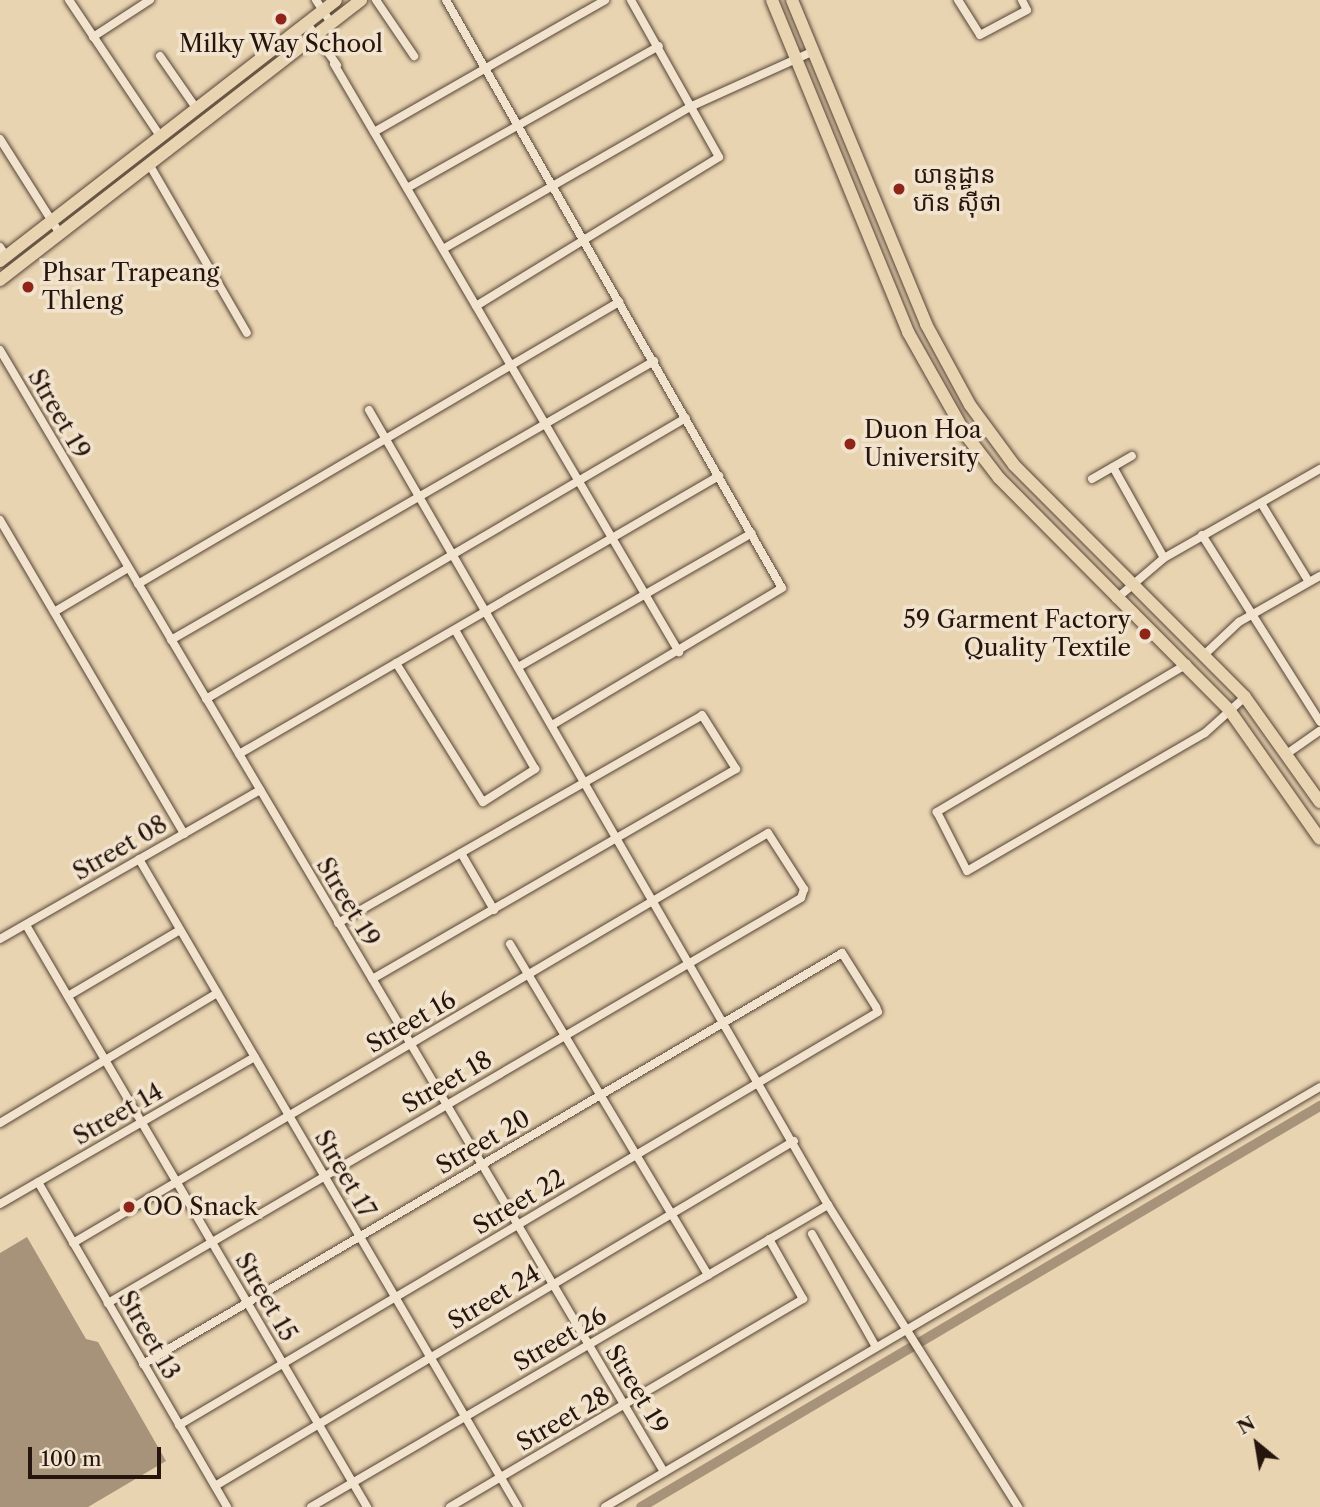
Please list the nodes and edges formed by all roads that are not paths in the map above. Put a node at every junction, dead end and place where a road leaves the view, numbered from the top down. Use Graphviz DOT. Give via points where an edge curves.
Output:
graph roads {
  1 [pos="69,0"];
  2 [pos="150,0"];
  3 [pos="336,0"];
  4 [pos="361,0"];
  5 [pos="376,0"];
  6 [pos="446,0"];
  7 [pos="606,0"];
  8 [pos="631,0"];
  9 [pos="772,0"];
  10 [pos="792,0"];
  11 [pos="958,0"];
  12 [pos="1023,0"];
  13 [pos="319,6"];
  14 [pos="306,23"];
  15 [pos="331,23"];
  16 [pos="316,35"];
  17 [pos="93,37"];
  18 [pos="659,46"];
  19 [pos="814,51"];
  20 [pos="160,56"];
  21 [pos="414,57"];
  22 [pos="796,58"];
  23 [pos="486,68"];
  24 [pos="692,106"];
  25 [pos="196,108"];
  26 [pos="518,128"];
  27 [pos="374,132"];
  28 [pos="160,136"];
  29 [pos="0,139"];
  30 [pos="149,164"];
  31 [pos="552,186"];
  32 [pos="407,188"];
  33 [pos="52,220"];
  34 [pos="60,234"];
  35 [pos="585,241"];
  36 [pos="443,249"];
  37 [pos="2,255"];
  38 [pos="0,280"];
  39 [pos="619,302"];
  40 [pos="476,306"];
  41 [pos="247,333"];
  42 [pos="937,347"];
  43 [pos="0,350"];
  44 [pos="919,355"];
  45 [pos="654,361"];
  46 [pos="511,366"];
  47 [pos="369,410"];
  48 [pos="686,418"];
  49 [pos="546,424"];
  50 [pos="984,426"];
  51 [pos="966,435"];
  52 [pos="386,439"];
  53 [pos="1132,456"];
  54 [pos="1113,467"];
  55 [pos="1319,471"];
  56 [pos="719,476"];
  57 [pos="1092,479"];
  58 [pos="579,482"];
  59 [pos="419,495"];
  60 [pos="1261,503"];
  61 [pos="0,520"];
  62 [pos="752,533"];
  63 [pos="1202,535"];
  64 [pos="612,538"];
  65 [pos="453,554"];
  66 [pos="1164,558"];
  67 [pos="128,568"];
  68 [pos="1320,576"];
  69 [pos="1309,582"];
  70 [pos="138,584"];
  71 [pos="1130,584"];
  72 [pos="647,597"];
  73 [pos="1116,599"];
  74 [pos="54,612"];
  75 [pos="488,612"];
  76 [pos="1250,616"];
  77 [pos="455,630"];
  78 [pos="171,640"];
  79 [pos="679,652"];
  80 [pos="1205,654"];
  81 [pos="396,663"];
  82 [pos="1187,664"];
  83 [pos="520,666"];
  84 [pos="1245,697"];
  85 [pos="206,699"];
  86 [pos="1230,711"];
  87 [pos="1320,722"];
  88 [pos="554,724"];
  89 [pos="1320,731"];
  90 [pos="1288,753"];
  91 [pos="239,754"];
  92 [pos="587,782"];
  93 [pos="260,790"];
  94 [pos="1320,802"];
  95 [pos="184,834"];
  96 [pos="620,839"];
  97 [pos="1320,839"];
  98 [pos="461,853"];
  99 [pos="139,859"];
  100 [pos="806,895"];
  101 [pos="654,901"];
  102 [pos="494,910"];
  103 [pos="338,923"];
  104 [pos="26,925"];
  105 [pos="180,930"];
  106 [pos="0,939"];
  107 [pos="510,944"];
  108 [pos="842,953"];
  109 [pos="689,963"];
  110 [pos="529,975"];
  111 [pos="372,979"];
  112 [pos="217,993"];
  113 [pos="68,996"];
  114 [pos="725,1022"];
  115 [pos="565,1036"];
  116 [pos="410,1044"];
  117 [pos="255,1057"];
  118 [pos="105,1060"];
  119 [pos="759,1082"];
  120 [pos="1320,1087"];
  121 [pos="600,1095"];
  122 [pos="446,1105"];
  123 [pos="289,1116"];
  124 [pos="142,1122"];
  125 [pos="0,1123"];
  126 [pos="794,1141"];
  127 [pos="635,1154"];
  128 [pos="482,1165"];
  129 [pos="324,1176"];
  130 [pos="38,1182"];
  131 [pos="176,1182"];
  132 [pos="0,1204"];
  133 [pos="828,1205"];
  134 [pos="671,1214"];
  135 [pos="518,1225"];
  136 [pos="812,1234"];
  137 [pos="360,1237"];
  138 [pos="769,1239"];
  139 [pos="212,1242"];
  140 [pos="73,1243"];
  141 [pos="708,1275"];
  142 [pos="553,1285"];
  143 [pos="396,1298"];
  144 [pos="108,1303"];
  145 [pos="247,1303"];
  146 [pos="907,1331"];
  147 [pos="589,1345"];
  148 [pos="876,1348"];
  149 [pos="430,1358"];
  150 [pos="143,1364"];
  151 [pos="283,1364"];
  152 [pos="624,1405"];
  153 [pos="465,1417"];
  154 [pos="179,1424"];
  155 [pos="318,1424"];
  156 [pos="664,1472"];
  157 [pos="500,1477"];
  158 [pos="352,1483"];
  159 [pos="215,1486"];
  160 [pos="227,1507"];
  161 [pos="311,1507"];
  162 [pos="367,1507"];
  163 [pos="450,1507"];
  164 [pos="518,1507"];
  165 [pos="605,1507"];
  166 [pos="1018,1507"];
  1 -- 17 [label="street"];
  2 -- 17 [label="street"];
  3 -- 13 [label="main road"];
  4 -- 15 [label="main road"];
  5 -- 21 [label="street"];
  6 -- 23 [label="street"];
  7 -- 23 [label="street"];
  8 -- 18 [label="street"];
  9 -- 22 [label="main road"];
  10 -- 19 [label="main road"];
  11 -- 12 [label="street" via="980,35 1027,10"];
  13 -- 14 [label="main road"];
  13 -- 15 [label="street"];
  14 -- 16 [label="street"];
  14 -- 25 [label="main road"];
  15 -- 16 [label="main road"];
  16 -- 27 [label="street"];
  16 -- 30 [label="main road"];
  17 -- 28 [label="street"];
  18 -- 24 [label="street"];
  18 -- 26 [label="street"];
  19 -- 22 [label="street"];
  19 -- 42 [label="main road"];
  20 -- 25 [label="street"];
  22 -- 24 [label="street"];
  22 -- 44 [label="main road"];
  23 -- 26 [label="street"];
  23 -- 27 [label="street"];
  24 -- 31 [label="street"];
  24 -- 35 [label="street" via="718,151 716,163"];
  25 -- 28 [label="main road"];
  26 -- 31 [label="street"];
  26 -- 32 [label="street"];
  27 -- 32 [label="street"];
  28 -- 33 [label="main road"];
  29 -- 33 [label="street"];
  30 -- 34 [label="main road"];
  30 -- 41 [label="street"];
  31 -- 35 [label="street"];
  31 -- 36 [label="street"];
  32 -- 36 [label="street"];
  33 -- 34 [label="street"];
  33 -- 37 [label="main road"];
  34 -- 38 [label="main road"];
  35 -- 39 [label="street"];
  35 -- 40 [label="street"];
  36 -- 40 [label="street"];
  39 -- 45 [label="street"];
  39 -- 46 [label="street"];
  40 -- 46 [label="street"];
  42 -- 44 [label="main road"];
  42 -- 50 [label="main road"];
  43 -- 67 [label="street, Street 19"];
  44 -- 51 [label="main road"];
  45 -- 48 [label="street"];
  45 -- 49 [label="street"];
  46 -- 49 [label="street"];
  46 -- 52 [label="street"];
  47 -- 52 [label="street"];
  48 -- 56 [label="street"];
  48 -- 58 [label="street"];
  49 -- 58 [label="street"];
  49 -- 59 [label="street"];
  50 -- 51 [label="main road"];
  50 -- 71 [label="main road"];
  51 -- 73 [label="main road"];
  52 -- 59 [label="street"];
  52 -- 70 [label="street"];
  53 -- 54 [label="street"];
  54 -- 57 [label="street"];
  54 -- 66 [label="street"];
  55 -- 60 [label="street"];
  56 -- 62 [label="street"];
  56 -- 64 [label="street"];
  58 -- 64 [label="street"];
  58 -- 65 [label="street"];
  59 -- 65 [label="street"];
  59 -- 78 [label="street"];
  60 -- 63 [label="street"];
  60 -- 69 [label="street"];
  61 -- 74 [label="street"];
  62 -- 72 [label="street"];
  62 -- 79 [label="street" via="782,590"];
  63 -- 66 [label="street"];
  63 -- 76 [label="street"];
  64 -- 72 [label="street"];
  64 -- 75 [label="street"];
  65 -- 75 [label="street"];
  65 -- 85 [label="street"];
  66 -- 71 [label="street"];
  67 -- 70 [label="street, Street 19"];
  67 -- 74 [label="street"];
  68 -- 69 [label="street"];
  69 -- 76 [label="street"];
  70 -- 78 [label="street, Street 19"];
  71 -- 73 [label="street"];
  71 -- 80 [label="main road"];
  72 -- 79 [label="street"];
  72 -- 83 [label="street"];
  73 -- 82 [label="main road"];
  74 -- 95 [label="street"];
  75 -- 77 [label="street"];
  75 -- 83 [label="street"];
  76 -- 80 [label="street"];
  76 -- 87 [label="street"];
  77 -- 81 [label="street"];
  77 -- 81 [label="street" via="535,769 483,802"];
  78 -- 85 [label="street, Street 19"];
  79 -- 88 [label="street"];
  80 -- 84 [label="main road"];
  81 -- 91 [label="street"];
  82 -- 86 [label="main road"];
  82 -- 86 [label="street" via="937,812 967,871 1205,733"];
  83 -- 88 [label="street"];
  84 -- 86 [label="street"];
  84 -- 90 [label="main road"];
  85 -- 91 [label="street, Street 19"];
  86 -- 97 [label="main road"];
  88 -- 92 [label="street"];
  89 -- 90 [label="street"];
  90 -- 94 [label="main road"];
  91 -- 93 [label="street, Street 19"];
  92 -- 96 [label="street"];
  92 -- 96 [label="street" via="704,714 736,769"];
  92 -- 98 [label="street"];
  93 -- 95 [label="street, Street 08"];
  93 -- 103 [label="street, Street 19"];
  95 -- 99 [label="street, Street 08"];
  96 -- 101 [label="street"];
  96 -- 102 [label="street"];
  98 -- 102 [label="street"];
  98 -- 103 [label="street"];
  99 -- 104 [label="street, Street 08"];
  99 -- 105 [label="street, Street 17"];
  100 -- 101 [label="street, Street 16" via="768,833"];
  100 -- 109 [label="street, Street 18"];
  101 -- 109 [label="street"];
  101 -- 110 [label="street, Street 16"];
  102 -- 111 [label="street"];
  103 -- 111 [label="street, Street 19"];
  104 -- 106 [label="street, Street 08"];
  104 -- 113 [label="street, Street 15"];
  105 -- 112 [label="street, Street 17"];
  105 -- 113 [label="street"];
  107 -- 110 [label="street"];
  108 -- 114 [label="street, Street 20"];
  108 -- 119 [label="street, Street 22" via="878,1012"];
  109 -- 114 [label="street"];
  109 -- 115 [label="street, Street 18"];
  110 -- 115 [label="street"];
  110 -- 116 [label="street, Street 16"];
  111 -- 116 [label="street, Street 19"];
  112 -- 117 [label="street, Street 17"];
  112 -- 118 [label="street"];
  113 -- 118 [label="street, Street 15"];
  114 -- 119 [label="street"];
  114 -- 121 [label="street, Street 20"];
  115 -- 121 [label="street"];
  115 -- 122 [label="street, Street 18"];
  116 -- 122 [label="street, Street 19"];
  116 -- 123 [label="street, Street 16"];
  117 -- 123 [label="street, Street 17"];
  117 -- 124 [label="street, Street 14"];
  118 -- 124 [label="street, Street 15"];
  118 -- 125 [label="street"];
  119 -- 126 [label="street"];
  119 -- 127 [label="street, Street 22"];
  120 -- 146 [label="street"];
  121 -- 127 [label="street"];
  121 -- 128 [label="street, Street 20"];
  122 -- 128 [label="street, Street 19"];
  122 -- 129 [label="street, Street 18"];
  123 -- 129 [label="street, Street 17"];
  123 -- 131 [label="street, Street 16"];
  124 -- 130 [label="street, Street 14"];
  124 -- 131 [label="street, Street 15"];
  126 -- 133 [label="street"];
  126 -- 134 [label="street, Street 24"];
  127 -- 134 [label="street"];
  127 -- 135 [label="street, Street 22"];
  128 -- 135 [label="street, Street 19"];
  128 -- 137 [label="street, Street 20"];
  129 -- 137 [label="street, Street 17"];
  129 -- 139 [label="street, Street 18"];
  130 -- 132 [label="street, Street 14"];
  130 -- 140 [label="street, Street 13"];
  131 -- 139 [label="street, Street 15"];
  131 -- 140 [label="street, Street 16"];
  133 -- 138 [label="street, Street 26"];
  133 -- 146 [label="street"];
  134 -- 141 [label="street"];
  134 -- 142 [label="street, Street 24"];
  135 -- 142 [label="street, Street 19"];
  135 -- 143 [label="street, Street 22"];
  136 -- 148 [label="street"];
  137 -- 143 [label="street, Street 17"];
  137 -- 145 [label="street, Street 20"];
  138 -- 141 [label="street, Street 26"];
  138 -- 152 [label="street, Street 28" via="803,1299"];
  139 -- 144 [label="street, Street 18"];
  139 -- 145 [label="street, Street 15"];
  140 -- 144 [label="street, Street 13"];
  141 -- 147 [label="street, Street 26"];
  142 -- 147 [label="street, Street 19"];
  142 -- 149 [label="street, Street 24"];
  143 -- 149 [label="street, Street 17"];
  143 -- 151 [label="street, Street 22"];
  144 -- 150 [label="street, Street 13"];
  145 -- 150 [label="street, Street 20"];
  145 -- 151 [label="street, Street 15"];
  146 -- 148 [label="street"];
  146 -- 166 [label="street"];
  147 -- 152 [label="street, Street 19"];
  147 -- 153 [label="street, Street 26"];
  148 -- 156 [label="street"];
  149 -- 153 [label="street, Street 17"];
  149 -- 155 [label="street, Street 24"];
  150 -- 154 [label="street, Street 13"];
  151 -- 154 [label="street, Street 22"];
  151 -- 155 [label="street, Street 15"];
  152 -- 156 [label="street, Street 19"];
  152 -- 157 [label="street, Street 28"];
  153 -- 157 [label="street, Street 17"];
  153 -- 158 [label="street, Street 26"];
  154 -- 159 [label="street, Street 13"];
  155 -- 158 [label="street, Street 15"];
  155 -- 159 [label="street, Street 24"];
  156 -- 165 [label="street"];
  157 -- 163 [label="street, Street 28"];
  157 -- 164 [label="street, Street 17"];
  158 -- 161 [label="street, Street 26"];
  158 -- 162 [label="street, Street 15"];
  159 -- 160 [label="street, Street 13"];
}
